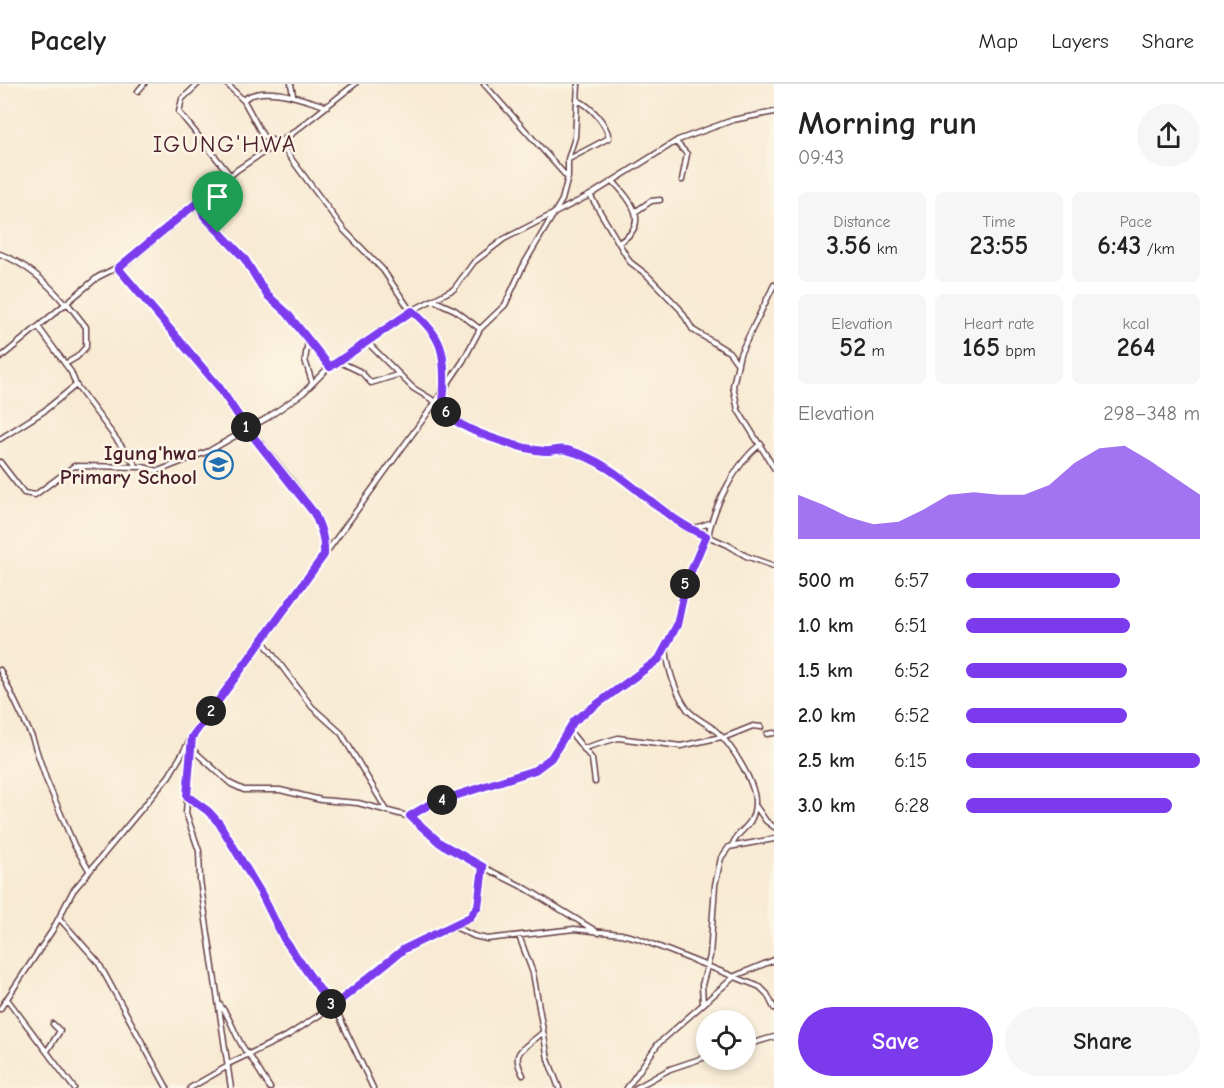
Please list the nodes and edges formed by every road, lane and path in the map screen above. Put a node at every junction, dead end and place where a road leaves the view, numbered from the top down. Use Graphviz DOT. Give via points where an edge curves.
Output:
graph roads {
  1 [pos="144,84"];
  2 [pos="198,84"];
  3 [pos="227,84"];
  4 [pos="291,84"];
  5 [pos="355,84"];
  6 [pos="484,84"];
  7 [pos="578,84"];
  8 [pos="138,91"];
  9 [pos="293,95"];
  10 [pos="243,100"];
  11 [pos="577,100"];
  12 [pos="326,106"];
  13 [pos="774,112"];
  14 [pos="675,141"];
  15 [pos="277,142"];
  16 [pos="568,159"];
  17 [pos="231,176"];
  18 [pos="568,177"];
  19 [pos="682,180"];
  20 [pos="613,181"];
  21 [pos="211,191"];
  22 [pos="590,195"];
  23 [pos="660,200"];
  24 [pos="199,201"];
  25 [pos="220,202"];
  26 [pos="635,212"];
  27 [pos="552,215"];
  28 [pos="620,242"];
  29 [pos="0,254"];
  30 [pos="118,268"];
  31 [pos="774,285"];
  32 [pos="433,300"];
  33 [pos="67,305"];
  34 [pos="412,311"];
  35 [pos="39,328"];
  36 [pos="480,329"];
  37 [pos="308,340"];
  38 [pos="367,342"];
  39 [pos="0,358"];
  40 [pos="338,361"];
  41 [pos="737,363"];
  42 [pos="65,364"];
  43 [pos="330,367"];
  44 [pos="398,374"];
  45 [pos="312,382"];
  46 [pos="75,384"];
  47 [pos="444,387"];
  48 [pos="435,402"];
  49 [pos="249,429"];
  50 [pos="0,439"];
  51 [pos="761,444"];
  52 [pos="1,465"];
  53 [pos="137,467"];
  54 [pos="774,468"];
  55 [pos="711,523"];
  56 [pos="691,529"];
  57 [pos="707,537"];
  58 [pos="324,555"];
  59 [pos="774,566"];
  60 [pos="262,640"];
  61 [pos="666,648"];
  62 [pos="0,670"];
  63 [pos="762,727"];
  64 [pos="568,729"];
  65 [pos="774,733"];
  66 [pos="767,735"];
  67 [pos="192,737"];
  68 [pos="722,737"];
  69 [pos="584,748"];
  70 [pos="192,749"];
  71 [pos="595,782"];
  72 [pos="187,796"];
  73 [pos="755,804"];
  74 [pos="386,810"];
  75 [pos="410,816"];
  76 [pos="774,827"];
  77 [pos="774,839"];
  78 [pos="732,846"];
  79 [pos="483,867"];
  80 [pos="89,870"];
  81 [pos="59,918"];
  82 [pos="451,925"];
  83 [pos="598,933"];
  84 [pos="519,936"];
  85 [pos="774,960"];
  86 [pos="708,966"];
  87 [pos="735,976"];
  88 [pos="7,999"];
  89 [pos="219,1004"];
  90 [pos="703,1004"];
  91 [pos="332,1007"];
  92 [pos="774,1008"];
  93 [pos="0,1009"];
  94 [pos="53,1024"];
  95 [pos="543,1033"];
  96 [pos="774,1037"];
  97 [pos="756,1042"];
  98 [pos="47,1051"];
  99 [pos="248,1053"];
  100 [pos="696,1060"];
  101 [pos="228,1065"];
  102 [pos="523,1075"];
  103 [pos="74,1088"];
  104 [pos="167,1088"];
  105 [pos="190,1088"];
  106 [pos="231,1088"];
  107 [pos="270,1088"];
  108 [pos="373,1088"];
  109 [pos="559,1088"];
  110 [pos="627,1088"];
  111 [pos="636,1088"];
  1 -- 8 [label="street"];
  2 -- 17 [label="street" via="182,99 180,114"];
  3 -- 10 [label="street"];
  4 -- 9 [label="street"];
  5 -- 12 [label="street"];
  6 -- 18 [label="street"];
  7 -- 11 [label="street"];
  9 -- 10 [label="street" via="258,87"];
  9 -- 12 [label="street"];
  10 -- 15 [label="street" via="263,136"];
  11 -- 16 [label="street" via="575,137"];
  11 -- 16 [label="street" via="594,112 609,138"];
  12 -- 15 [label="street"];
  13 -- 14 [label="street" via="733,120"];
  14 -- 19 [label="street" via="687,154"];
  14 -- 20 [label="street"];
  15 -- 17 [label="street"];
  15 -- 34 [label="street"];
  16 -- 18 [label="street"];
  17 -- 21 [label="street"];
  18 -- 27 [label="street" via="566,190"];
  20 -- 22 [label="street"];
  20 -- 26 [label="street"];
  21 -- 24 [label="street"];
  21 -- 25 [label="street"];
  22 -- 27 [label="street"];
  22 -- 28 [label="street"];
  23 -- 26 [label="street"];
  24 -- 30 [label="street"];
  24 -- 37 [label="street" via="204,216 244,258 267,295"];
  26 -- 28 [label="street" via="634,229"];
  27 -- 32 [label="street" via="504,239 474,262 459,286"];
  27 -- 36 [label="street" via="505,305"];
  28 -- 41 [label="street" via="630,262 680,309 690,328 729,352"];
  29 -- 33 [label="street" via="29,269"];
  30 -- 33 [label="street" via="98,277"];
  30 -- 49 [label="street" via="219,387"];
  31 -- 41 [label="street"];
  32 -- 34 [label="street"];
  32 -- 36 [label="street" via="455,310"];
  33 -- 35 [label="street"];
  33 -- 42 [label="street" via="86,327 86,347"];
  34 -- 38 [label="street"];
  34 -- 47 [label="street" via="427,323 441,345 446,362"];
  35 -- 39 [label="street"];
  35 -- 42 [label="street"];
  36 -- 47 [label="street"];
  37 -- 43 [label="street"];
  37 -- 45 [label="street" via="305,360"];
  38 -- 40 [label="street"];
  38 -- 44 [label="street"];
  40 -- 43 [label="street"];
  40 -- 44 [label="street" via="361,372 371,383"];
  41 -- 51 [label="street" via="735,401"];
  42 -- 46 [label="street"];
  43 -- 45 [label="street"];
  44 -- 48 [label="street"];
  45 -- 49 [label="street" via="298,397"];
  46 -- 50 [label="street" via="61,398"];
  46 -- 53 [label="street"];
  47 -- 48 [label="street"];
  47 -- 56 [label="street" via="446,412 473,430 542,451 568,450 607,467"];
  48 -- 58 [label="street"];
  49 -- 53 [label="street" via="162,470"];
  49 -- 58 [label="street" via="314,513 324,536"];
  51 -- 54 [label="street"];
  51 -- 55 [label="street" via="740,462"];
  52 -- 53 [label="street" via="30,495 74,466"];
  55 -- 56 [label="street"];
  55 -- 57 [label="street"];
  56 -- 57 [label="street"];
  57 -- 59 [label="street"];
  57 -- 61 [label="street" via="686,583 677,625"];
  58 -- 60 [label="street"];
  60 -- 67 [label="street"];
  60 -- 74 [label="street" via="312,707 345,738"];
  61 -- 64 [label="street" via="652,665 579,716"];
  61 -- 68 [label="street" via="667,664 687,708"];
  62 -- 80 [label="street" via="32,737 74,845"];
  63 -- 68 [label="street" via="753,726"];
  64 -- 69 [label="street"];
  64 -- 75 [label="street" via="551,758 535,770 430,804"];
  65 -- 66 [label="street"];
  67 -- 70 [label="street"];
  67 -- 80 [label="street" via="169,776"];
  68 -- 69 [label="street" via="681,746 618,738"];
  68 -- 73 [label="street" via="741,764 753,789"];
  69 -- 71 [label="street" via="592,759"];
  70 -- 72 [label="street"];
  70 -- 74 [label="street" via="231,784 244,790 280,790"];
  72 -- 89 [label="street" via="188,822 199,852"];
  72 -- 91 [label="street" via="219,823 284,939"];
  73 -- 76 [label="street"];
  73 -- 78 [label="street" via="751,824"];
  74 -- 75 [label="street"];
  75 -- 79 [label="street" via="440,843"];
  77 -- 78 [label="street"];
  78 -- 86 [label="street" via="724,851 716,876"];
  79 -- 82 [label="street" via="476,912"];
  79 -- 83 [label="street" via="536,893"];
  80 -- 81 [label="street"];
  81 -- 88 [label="street"];
  81 -- 104 [label="street" via="98,962"];
  82 -- 84 [label="street" via="487,939"];
  82 -- 91 [label="street" via="404,949"];
  83 -- 84 [label="street" via="574,929"];
  83 -- 86 [label="street" via="637,938"];
  84 -- 95 [label="street" via="533,973"];
  85 -- 87 [label="street"];
  86 -- 87 [label="street"];
  86 -- 90 [label="street" via="702,985"];
  87 -- 90 [label="street"];
  87 -- 92 [label="street" via="764,990"];
  88 -- 93 [label="street"];
  88 -- 98 [label="street"];
  89 -- 99 [label="street" via="236,1039"];
  89 -- 101 [label="street"];
  90 -- 110 [label="street" via="658,1044"];
  91 -- 99 [label="street" via="287,1036"];
  91 -- 108 [label="street"];
  94 -- 98 [label="street" via="60,1031"];
  95 -- 102 [label="street" via="517,1056 516,1064"];
  95 -- 109 [label="street"];
  96 -- 97 [label="street"];
  98 -- 103 [label="street"];
  99 -- 101 [label="street"];
  99 -- 107 [label="street"];
  100 -- 111 [label="street" via="670,1069"];
  101 -- 105 [label="street"];
  101 -- 106 [label="street"];
}
